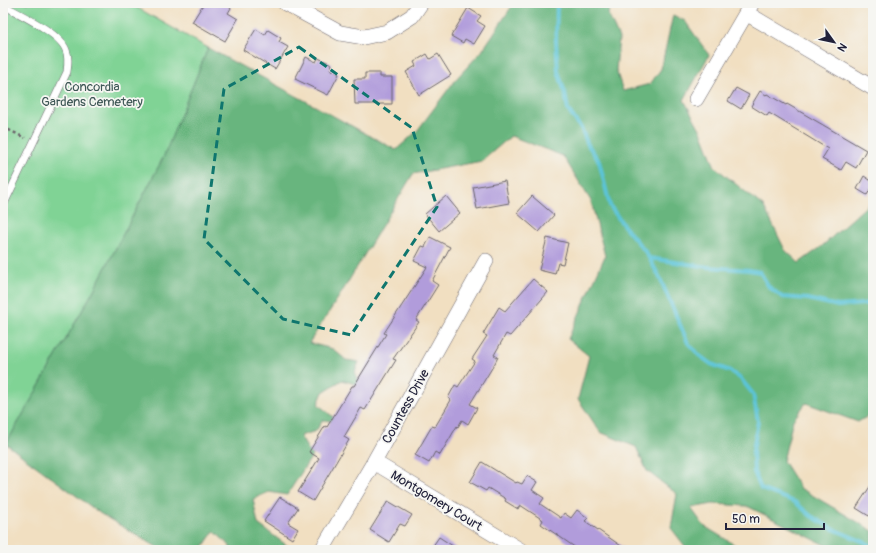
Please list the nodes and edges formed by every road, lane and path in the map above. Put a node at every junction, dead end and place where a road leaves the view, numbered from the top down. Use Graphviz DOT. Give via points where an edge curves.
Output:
graph roads {
  1 [pos="285,3"];
  2 [pos="421,3"];
  3 [pos="3,5"];
  4 [pos="749,8"];
  5 [pos="873,88"];
  6 [pos="696,99"];
  7 [pos="3,127"];
  8 [pos="34,143"];
  9 [pos="3,206"];
  10 [pos="486,261"];
  11 [pos="374,462"];
  12 [pos="322,550"];
  13 [pos="520,550"];
  1 -- 2 [label="street" via="340,33 364,37 387,32 412,16"];
  3 -- 8 [label="lane" via="53,34 66,50 67,72"];
  4 -- 5 [label="street"];
  4 -- 6 [label="street"];
  7 -- 8 [label="path"];
  8 -- 9 [label="lane"];
  10 -- 11 [label="street, Countess Drive"];
  11 -- 12 [label="street, Countess Drive"];
  11 -- 13 [label="street, Montgomery Court"];
}
